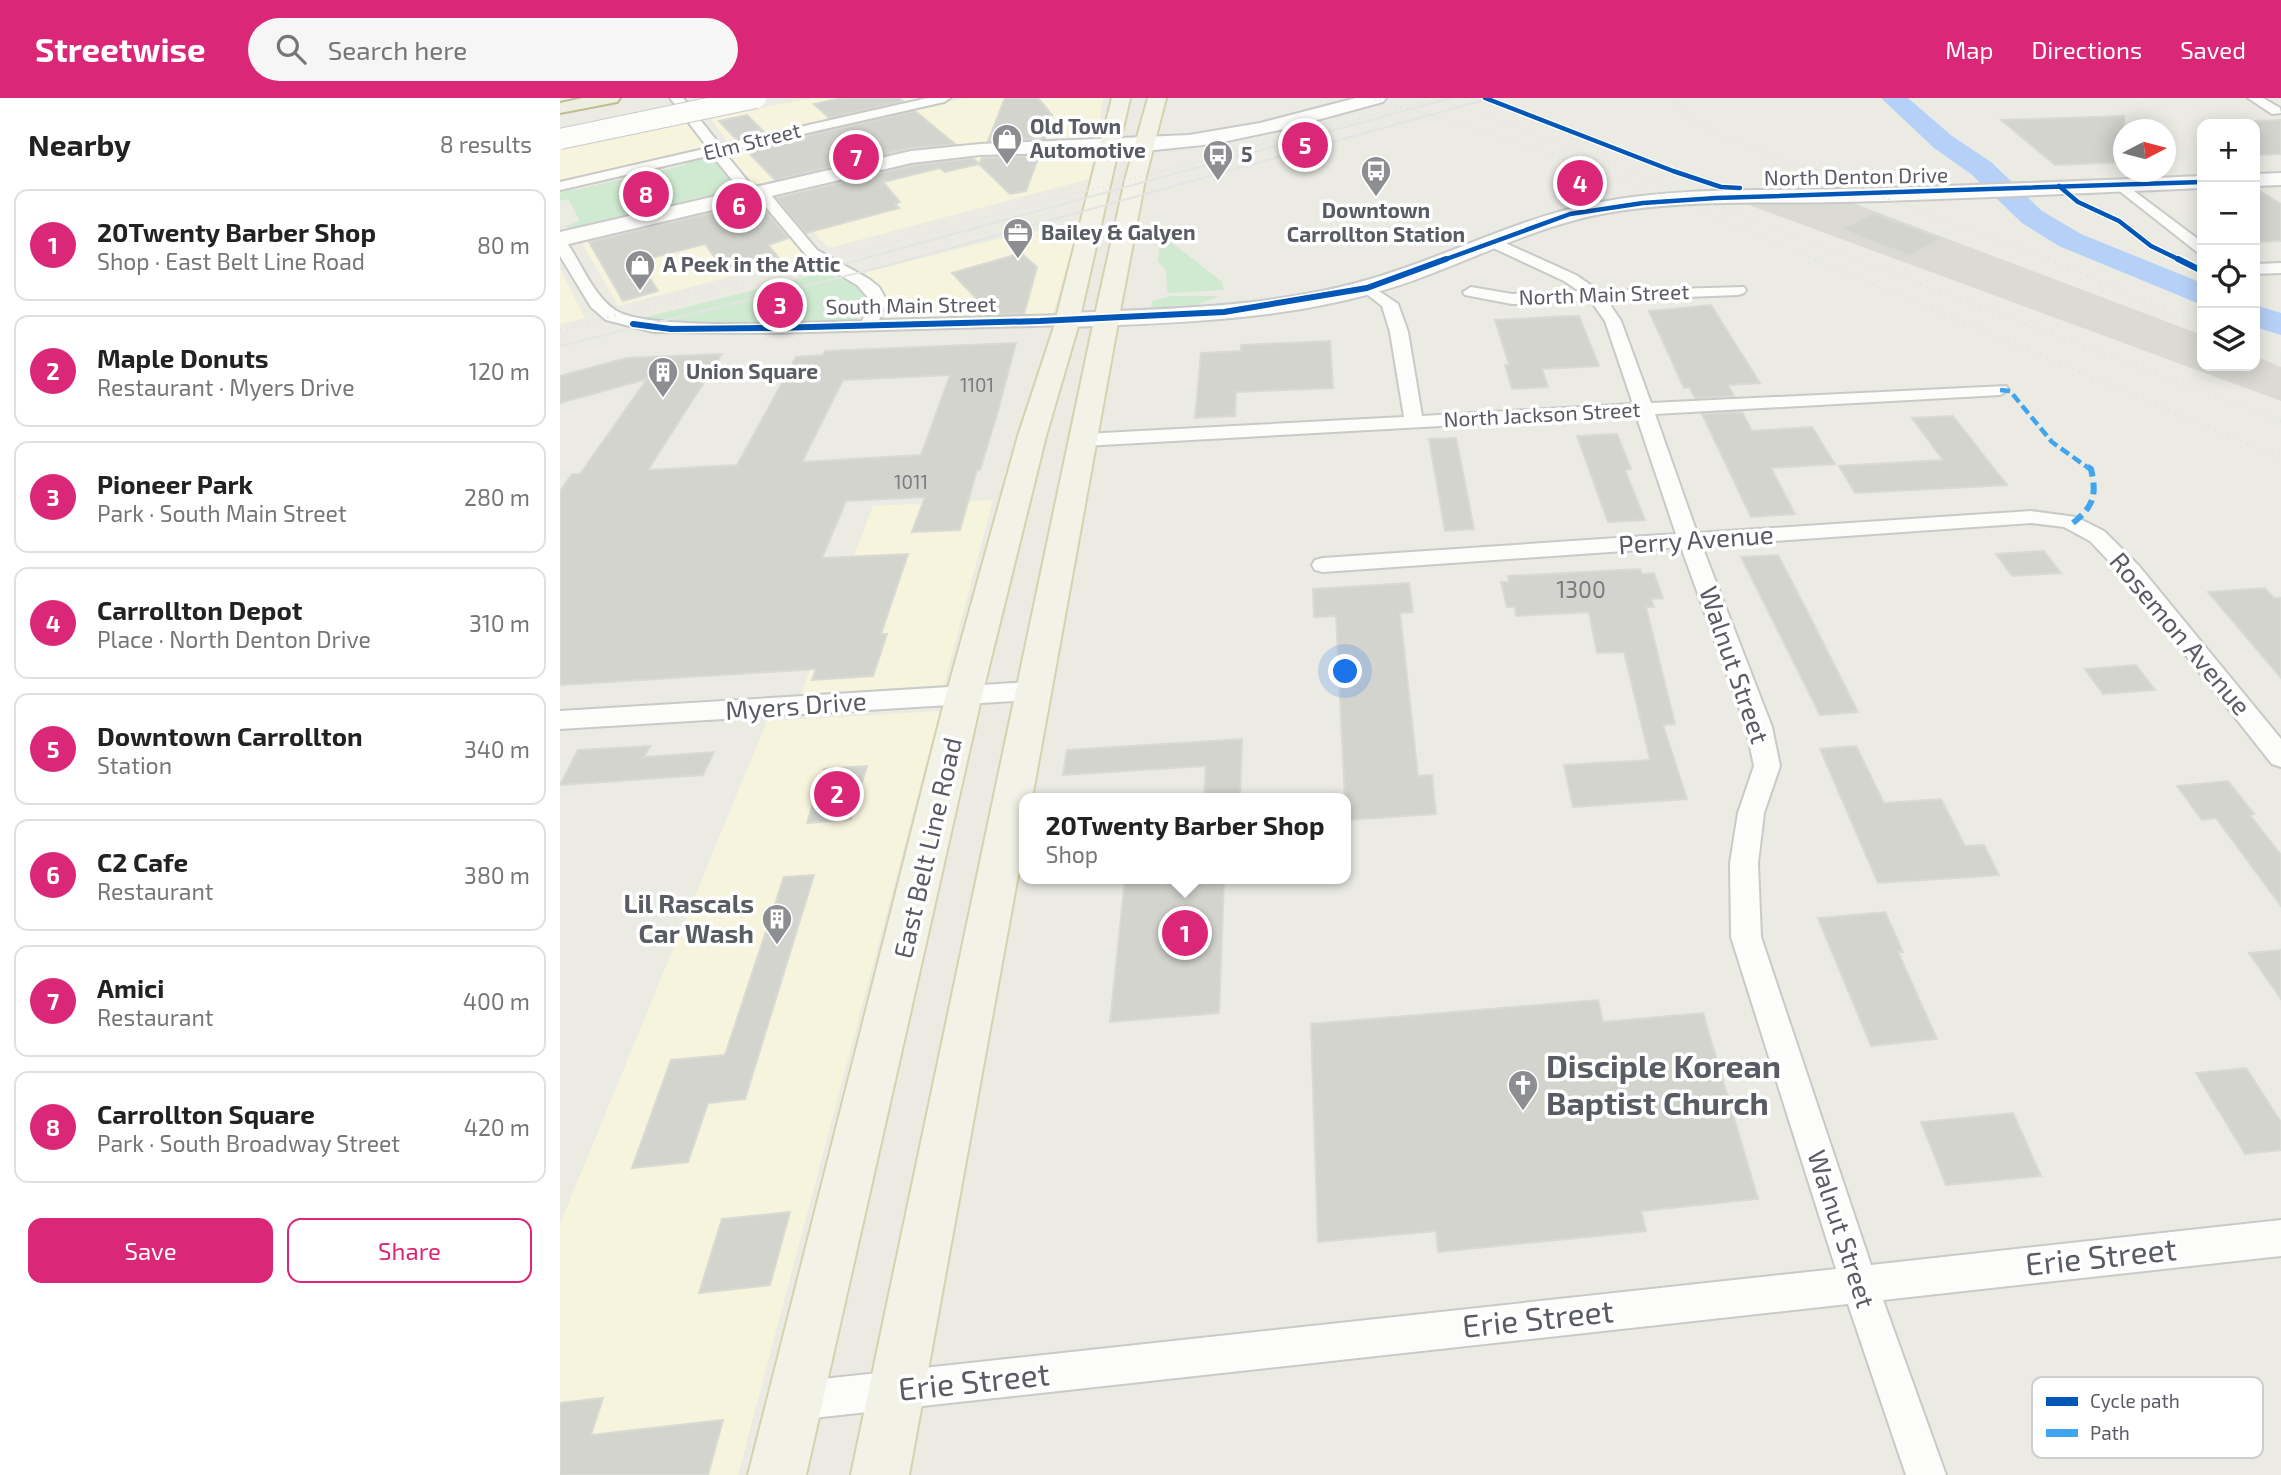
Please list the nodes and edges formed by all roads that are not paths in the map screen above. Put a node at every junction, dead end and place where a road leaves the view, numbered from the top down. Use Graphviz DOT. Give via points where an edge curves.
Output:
graph roads {
  1 [pos="574,98"];
  2 [pos="611,98"];
  3 [pos="756,98"];
  4 [pos="944,98"];
  5 [pos="1121,98"];
  6 [pos="1157,98"];
  7 [pos="1377,98"];
  8 [pos="2254,98"];
  9 [pos="560,101"];
  10 [pos="676,106"];
  11 [pos="560,108"];
  12 [pos="2276,111"];
  13 [pos="560,136"];
  14 [pos="1143,144"];
  15 [pos="1109,145"];
  16 [pos="717,150"];
  17 [pos="2197,182"];
  18 [pos="560,186"];
  19 [pos="2122,186"];
  20 [pos="754,193"];
  21 [pos="560,241"];
  22 [pos="1492,242"];
  23 [pos="2197,245"];
  24 [pos="2281,268"];
  25 [pos="2260,269"];
  26 [pos="1367,288"];
  27 [pos="1738,289"];
  28 [pos="1471,292"];
  29 [pos="1596,296"];
  30 [pos="1107,318"];
  31 [pos="1067,320"];
  32 [pos="868,325"];
  33 [pos="2000,390"];
  34 [pos="1645,410"];
  35 [pos="1414,423"];
  36 [pos="1084,440"];
  37 [pos="2069,521"];
  38 [pos="1689,540"];
  39 [pos="1323,565"];
  40 [pos="1032,691"];
  41 [pos="964,695"];
  42 [pos="560,720"];
  43 [pos="2281,757"];
  44 [pos="2281,1238"];
  45 [pos="1859,1283"];
  46 [pos="897,1391"];
  47 [pos="795,1401"];
  48 [pos="777,1475"];
  49 [pos="880,1475"];
  50 [pos="1926,1475"];
  1 -- 9 [label="highway"];
  2 -- 11 [label="highway"];
  3 -- 10 [label="street, bridge"];
  4 -- 16 [label="street, Elm Street"];
  5 -- 15 [label="main road, East Belt Line Road"];
  6 -- 14 [label="main road"];
  7 -- 14 [label="street" via="1224,136"];
  8 -- 12 [label="street"];
  10 -- 13 [label="highway, bridge"];
  10 -- 16 [label="street"];
  14 -- 15 [label="street"];
  14 -- 30 [label="main road"];
  15 -- 20 [label="street" via="936,153"];
  15 -- 31 [label="main road, East Belt Line Road"];
  16 -- 18 [label="street, Elm Street"];
  16 -- 20 [label="street" via="744,187"];
  17 -- 19 [label="street, North Denton Drive"];
  19 -- 22 [label="street, North Denton Drive" via="1697,198 1570,215"];
  19 -- 23 [label="street"];
  20 -- 21 [label="street"];
  20 -- 32 [label="street" via="765,198 812,253 873,290 879,301"];
  21 -- 32 [label="street, South Main Street" via="597,304 633,324 671,329"];
  22 -- 26 [label="street, North Denton Drive"];
  22 -- 29 [label="street, Walnut Street" via="1570,278"];
  24 -- 25 [label="street"];
  26 -- 30 [label="street, North Denton Drive" via="1224,312"];
  26 -- 35 [label="street" via="1390,304"];
  27 -- 29 [label="street, North Main Street"];
  28 -- 29 [label="street, North Main Street" via="1512,299"];
  29 -- 34 [label="street, Walnut Street" via="1614,321"];
  30 -- 31 [label="street, South Main Street"];
  30 -- 36 [label="main road"];
  31 -- 32 [label="street, South Main Street"];
  31 -- 41 [label="main road, East Belt Line Road"];
  33 -- 34 [label="street, North Jackson Street"];
  34 -- 35 [label="street, North Jackson Street"];
  34 -- 38 [label="street, Walnut Street"];
  35 -- 36 [label="street, North Jackson Street"];
  36 -- 40 [label="main road"];
  37 -- 38 [label="street, Perry Avenue" via="2031,517"];
  37 -- 43 [label="street, Rosemon Avenue" via="2097,536 2132,571"];
  38 -- 39 [label="street, Perry Avenue"];
  38 -- 45 [label="street, Walnut Street" via="1759,727 1767,766 1751,813 1744,863 1745,937"];
  40 -- 41 [label="street, Myers Drive"];
  40 -- 46 [label="main road"];
  41 -- 42 [label="street, Myers Drive"];
  41 -- 47 [label="main road, East Belt Line Road"];
  44 -- 45 [label="street, Erie Street"];
  45 -- 46 [label="street, Erie Street"];
  45 -- 50 [label="street, Walnut Street"];
  46 -- 47 [label="street, Erie Street"];
  46 -- 49 [label="main road"];
  47 -- 48 [label="main road, East Belt Line Road"];
}
